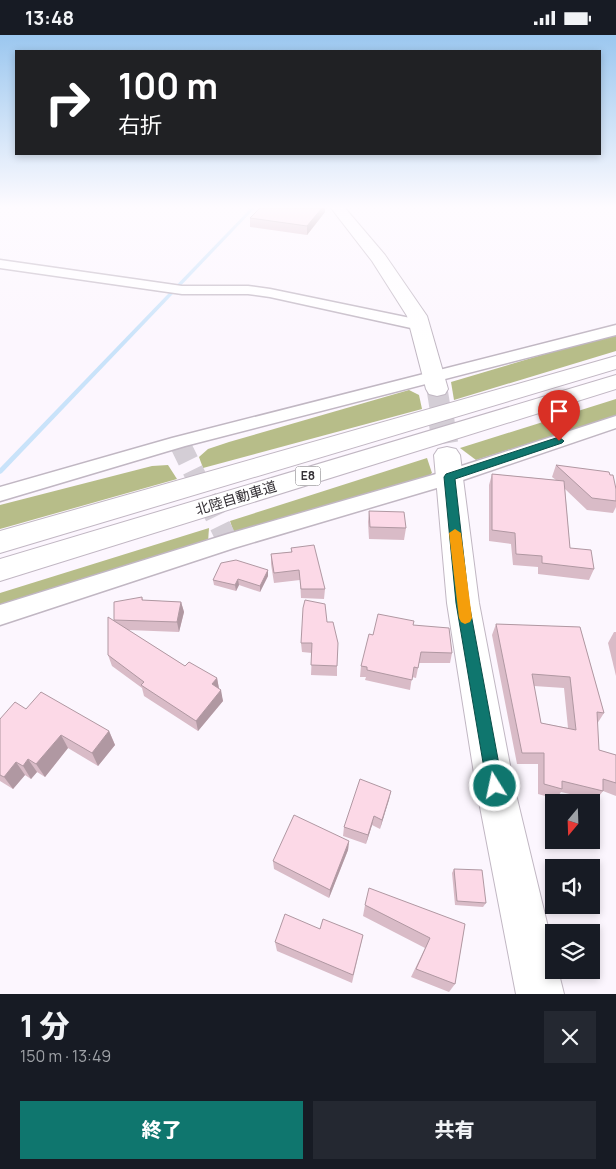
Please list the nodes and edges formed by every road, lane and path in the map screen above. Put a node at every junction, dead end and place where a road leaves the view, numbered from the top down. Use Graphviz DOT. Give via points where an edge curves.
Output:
graph roads {
  1 [pos="374,253"];
  2 [pos="0,264"];
  3 [pos="420,325"];
  4 [pos="616,330"];
  5 [pos="616,362"];
  6 [pos="616,382"];
  7 [pos="436,383"];
  8 [pos="615,427"];
  9 [pos="448,466"];
  10 [pos="0,493"];
  11 [pos="0,541"];
  12 [pos="0,570"];
  13 [pos="0,615"];
  14 [pos="540,994"];
  1 -- 3 [label="main road"];
  2 -- 3 [label="street" via="182,290 270,293"];
  3 -- 7 [label="main road"];
  4 -- 7 [label="street"];
  5 -- 11 [label="main road, 北陸自動車道 / E8"];
  6 -- 12 [label="main road, 北陸自動車道 / E8"];
  7 -- 10 [label="street" via="179,442"];
  8 -- 9 [label="street"];
  9 -- 13 [label="street" via="228,542"];
  9 -- 14 [label="main road" via="463,603 495,786"];
}
